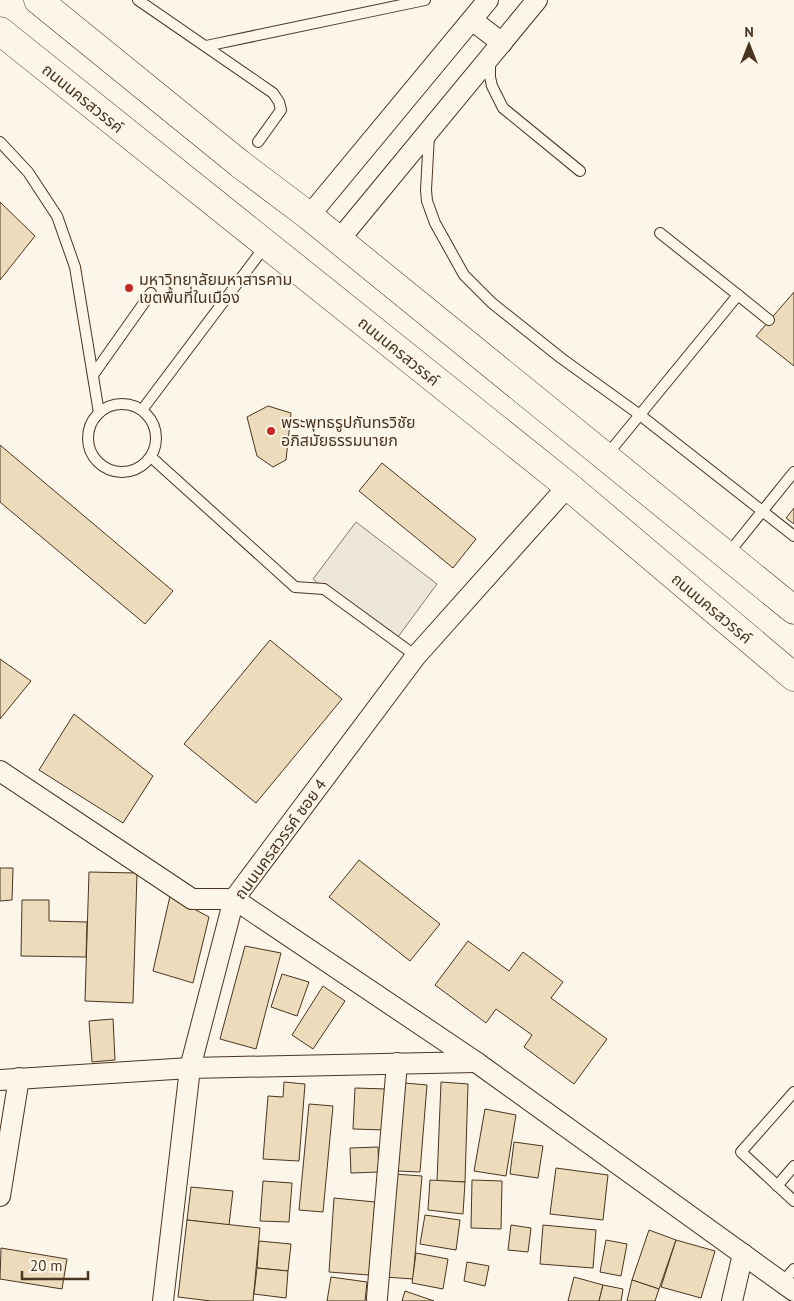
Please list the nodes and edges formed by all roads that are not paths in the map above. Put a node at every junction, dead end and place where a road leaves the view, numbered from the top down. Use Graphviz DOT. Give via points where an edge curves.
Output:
graph roads {
  1 [pos="38,0"];
  2 [pos="138,0"];
  3 [pos="425,0"];
  4 [pos="488,0"];
  5 [pos="537,0"];
  6 [pos="472,20"];
  7 [pos="0,31"];
  8 [pos="206,46"];
  9 [pos="496,50"];
  10 [pos="429,131"];
  11 [pos="0,142"];
  12 [pos="258,142"];
  13 [pos="580,171"];
  14 [pos="308,216"];
  15 [pos="660,233"];
  16 [pos="339,240"];
  17 [pos="266,244"];
  18 [pos="151,293"];
  19 [pos="738,295"];
  20 [pos="769,320"];
  21 [pos="93,375"];
  22 [pos="142,410"];
  23 [pos="99,413"];
  24 [pos="640,415"];
  25 [pos="151,457"];
  26 [pos="606,457"];
  27 [pos="794,472"];
  28 [pos="568,486"];
  29 [pos="762,511"];
  30 [pos="794,536"];
  31 [pos="727,556"];
  32 [pos="794,610"];
  33 [pos="416,656"];
  34 [pos="794,677"];
  35 [pos="0,771"];
  36 [pos="234,899"];
  37 [pos="476,1062"];
  38 [pos="398,1063"];
  39 [pos="190,1068"];
  40 [pos="9,1079"];
  41 [pos="794,1092"];
  42 [pos="794,1166"];
  43 [pos="778,1186"];
  44 [pos="0,1196"];
  45 [pos="794,1201"];
  46 [pos="743,1254"];
  47 [pos="790,1281"];
  48 [pos="377,1298"];
  49 [pos="163,1301"];
  50 [pos="732,1301"];
  1 -- 14 [label="main road"];
  2 -- 8 [label="lane"];
  3 -- 8 [label="lane"];
  4 -- 6 [label="street"];
  5 -- 9 [label="street"];
  6 -- 9 [label="street"];
  6 -- 14 [label="street"];
  7 -- 17 [label="main road, ถนนนครสวรรค์"];
  8 -- 12 [label="lane" via="273,93 279,102 281,110"];
  9 -- 10 [label="street"];
  9 -- 13 [label="lane" via="490,77 503,108"];
  10 -- 16 [label="street"];
  10 -- 24 [label="lane" via="427,201 435,223 464,275 561,358"];
  11 -- 21 [label="lane" via="28,172 57,216 75,267"];
  14 -- 16 [label="main road"];
  15 -- 19 [label="lane"];
  16 -- 26 [label="main road"];
  17 -- 22 [label="lane"];
  17 -- 28 [label="main road, ถนนนครสวรรค์"];
  18 -- 21 [label="lane"];
  19 -- 20 [label="lane"];
  19 -- 24 [label="lane"];
  21 -- 23 [label="lane"];
  22 -- 23 [label="lane" via="132,404 120,404"];
  22 -- 25 [label="lane" via="155,426 156,442"];
  23 -- 25 [label="lane" via="88,433 88,444 100,464 110,470 132,471"];
  24 -- 26 [label="lane"];
  24 -- 29 [label="lane"];
  25 -- 33 [label="lane" via="295,586 324,589"];
  26 -- 31 [label="main road"];
  27 -- 29 [label="lane"];
  28 -- 33 [label="street, ถนนนครสวรรค์ ซอย 4"];
  28 -- 34 [label="main road, ถนนนครสวรรค์"];
  29 -- 30 [label="lane"];
  29 -- 31 [label="lane"];
  31 -- 32 [label="main road"];
  33 -- 36 [label="street, ถนนนครสวรรค์ ซอย 4"];
  35 -- 36 [label="street" via="192,899"];
  36 -- 37 [label="street"];
  36 -- 39 [label="street, ถนนนครสวรรค์ ซอย 4"];
  37 -- 38 [label="street"];
  37 -- 46 [label="street"];
  38 -- 39 [label="street"];
  38 -- 48 [label="street"];
  39 -- 40 [label="street"];
  39 -- 49 [label="street, ถนนนครสวรรค์ ซอย 4"];
  40 -- 44 [label="street"];
  41 -- 43 [label="lane" via="741,1152"];
  42 -- 43 [label="lane"];
  43 -- 45 [label="lane"];
  46 -- 47 [label="street"];
  46 -- 50 [label="street"];
}
